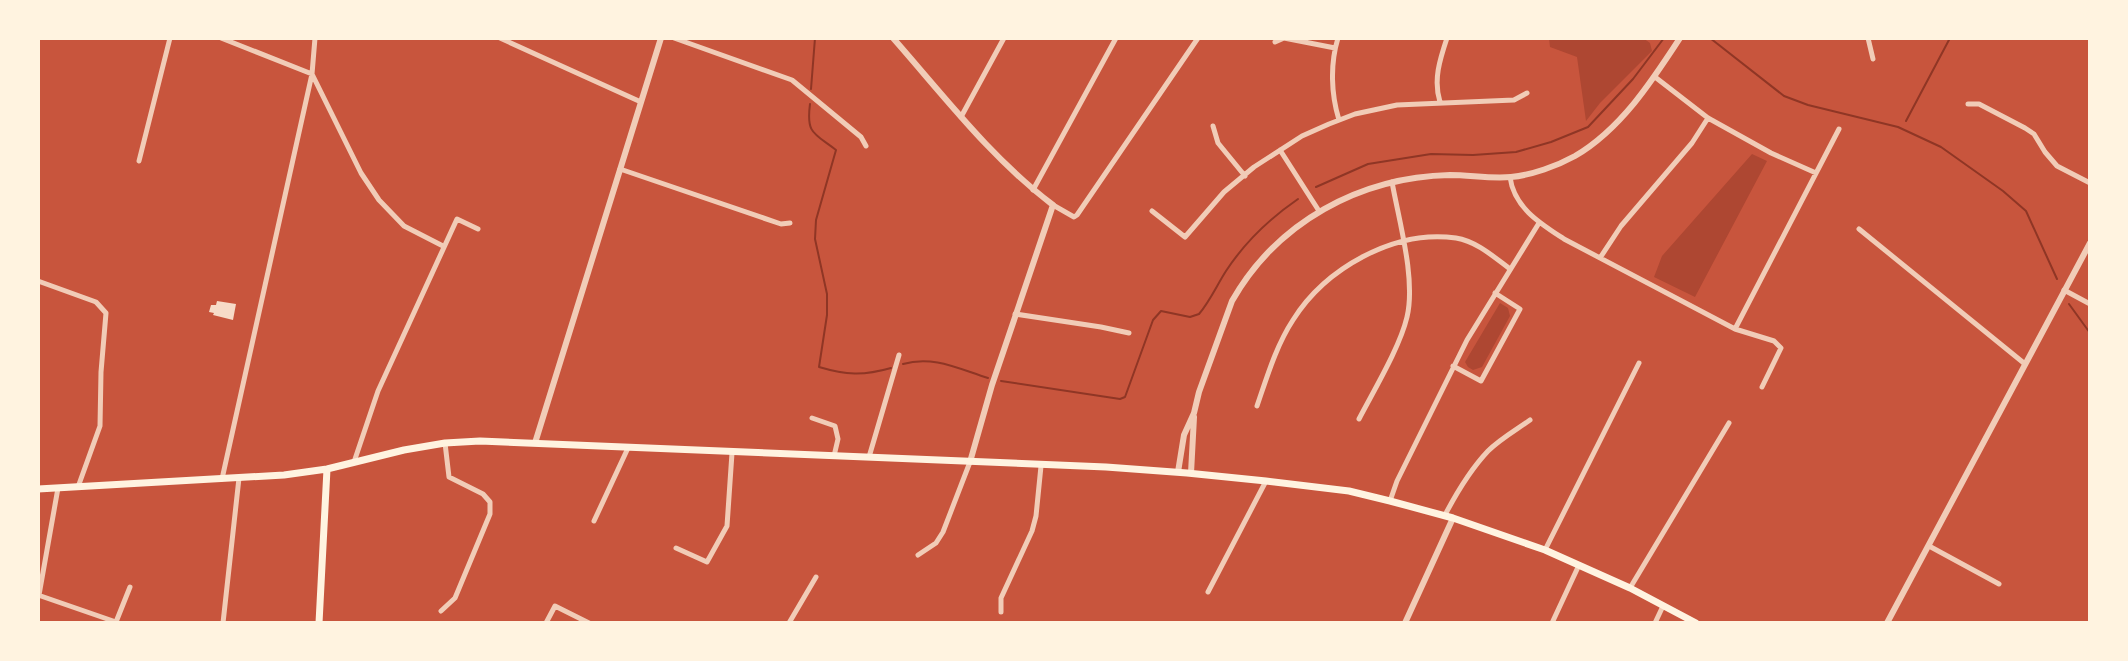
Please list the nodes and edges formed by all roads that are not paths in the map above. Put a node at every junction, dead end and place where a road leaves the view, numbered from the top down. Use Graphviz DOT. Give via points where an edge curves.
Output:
graph roads {
  1 [pos="170,38"];
  2 [pos="221,38"];
  3 [pos="315,38"];
  4 [pos="500,38"];
  5 [pos="661,38"];
  6 [pos="674,38"];
  7 [pos="893,38"];
  8 [pos="1004,38"];
  9 [pos="1116,38"];
  10 [pos="1198,38"];
  11 [pos="1338,38"];
  12 [pos="1447,38"];
  13 [pos="1680,38"];
  14 [pos="1868,38"];
  15 [pos="1275,42"];
  16 [pos="1335,48"];
  17 [pos="1873,59"];
  18 [pos="312,74"];
  19 [pos="1655,77"];
  20 [pos="1527,93"];
  21 [pos="641,102"];
  22 [pos="1440,102"];
  23 [pos="1968,104"];
  24 [pos="961,117"];
  25 [pos="1708,118"];
  26 [pos="1339,120"];
  27 [pos="1213,126"];
  28 [pos="1839,129"];
  29 [pos="866,146"];
  30 [pos="1280,150"];
  31 [pos="139,161"];
  32 [pos="620,169"];
  33 [pos="1816,173"];
  34 [pos="1245,176"];
  35 [pos="1510,177"];
  36 [pos="1392,181"];
  37 [pos="2090,183"];
  38 [pos="1033,190"];
  39 [pos="1053,205"];
  40 [pos="1152,211"];
  41 [pos="1319,211"];
  42 [pos="790,223"];
  43 [pos="1539,223"];
  44 [pos="478,229"];
  45 [pos="1859,229"];
  46 [pos="1403,241"];
  47 [pos="2090,243"];
  48 [pos="443,246"];
  49 [pos="1600,258"];
  50 [pos="1510,269"];
  51 [pos="38,281"];
  52 [pos="2064,290"];
  53 [pos="1495,293"];
  54 [pos="2090,304"];
  55 [pos="1015,314"];
  56 [pos="1735,329"];
  57 [pos="1129,333"];
  58 [pos="899,355"];
  59 [pos="1639,363"];
  60 [pos="2025,364"];
  61 [pos="1453,366"];
  62 [pos="1762,387"];
  63 [pos="1257,406"];
  64 [pos="1194,413"];
  65 [pos="812,418"];
  66 [pos="1359,419"];
  67 [pos="1530,420"];
  68 [pos="1729,423"];
  69 [pos="445,443"];
  70 [pos="535,443"];
  71 [pos="628,448"];
  72 [pos="732,453"];
  73 [pos="834,456"];
  74 [pos="869,457"];
  75 [pos="354,462"];
  76 [pos="970,462"];
  77 [pos="1041,466"];
  78 [pos="327,469"];
  79 [pos="1178,472"];
  80 [pos="1191,473"];
  81 [pos="239,478"];
  82 [pos="222,479"];
  83 [pos="1266,481"];
  84 [pos="78,487"];
  85 [pos="58,488"];
  86 [pos="38,489"];
  87 [pos="1390,501"];
  88 [pos="1449,517"];
  89 [pos="594,521"];
  90 [pos="1929,546"];
  91 [pos="676,548"];
  92 [pos="1545,550"];
  93 [pos="918,555"];
  94 [pos="1580,564"];
  95 [pos="816,577"];
  96 [pos="1999,584"];
  97 [pos="130,587"];
  98 [pos="1630,588"];
  99 [pos="1208,592"];
  100 [pos="39,595"];
  101 [pos="1663,605"];
  102 [pos="441,611"];
  103 [pos="1001,612"];
  104 [pos="116,622"];
  105 [pos="223,623"];
  106 [pos="319,623"];
  107 [pos="546,623"];
  108 [pos="589,623"];
  109 [pos="789,623"];
  110 [pos="1405,623"];
  111 [pos="1552,623"];
  112 [pos="1655,623"];
  113 [pos="1696,623"];
  114 [pos="1887,623"];
  1 -- 31 [label="street"];
  2 -- 18 [label="street"];
  3 -- 18 [label="street"];
  4 -- 21 [label="street"];
  5 -- 21 [label="street"];
  6 -- 29 [label="street" via="792,80"];
  7 -- 24 [label="street"];
  8 -- 24 [label="street"];
  9 -- 38 [label="street"];
  10 -- 39 [label="street" via="1077,215"];
  11 -- 16 [label="street"];
  12 -- 22 [label="street" via="1439,60"];
  13 -- 19 [label="street"];
  14 -- 17 [label="street"];
  15 -- 16 [label="street" via="1284,38"];
  16 -- 26 [label="street" via="1333,86"];
  18 -- 48 [label="street" via="379,200 404,226"];
  18 -- 82 [label="street"];
  19 -- 25 [label="street"];
  19 -- 35 [label="street" via="1588,147 1544,169"];
  20 -- 22 [label="street" via="1514,100"];
  21 -- 32 [label="street"];
  22 -- 26 [label="street" via="1397,105"];
  23 -- 37 [label="street" via="1979,104 2025,128 2057,166"];
  24 -- 38 [label="street"];
  25 -- 33 [label="street"];
  25 -- 49 [label="street"];
  26 -- 30 [label="street"];
  27 -- 34 [label="street" via="1218,143"];
  28 -- 33 [label="street"];
  30 -- 34 [label="street"];
  30 -- 41 [label="street"];
  32 -- 42 [label="street"];
  32 -- 70 [label="street"];
  33 -- 56 [label="street"];
  34 -- 40 [label="street" via="1185,237"];
  35 -- 36 [label="street"];
  35 -- 43 [label="street" via="1518,200"];
  36 -- 41 [label="street"];
  36 -- 46 [label="street"];
  38 -- 39 [label="street"];
  39 -- 55 [label="street"];
  41 -- 64 [label="street" via="1284,237 1239,290"];
  43 -- 49 [label="street"];
  43 -- 50 [label="street"];
  44 -- 48 [label="street" via="457,219"];
  45 -- 60 [label="street"];
  46 -- 50 [label="street" via="1459,239"];
  46 -- 63 [label="street" via="1372,252 1320,286 1293,320"];
  46 -- 66 [label="street" via="1410,290 1407,319"];
  47 -- 52 [label="street"];
  48 -- 75 [label="street" via="378,391"];
  49 -- 56 [label="street"];
  50 -- 53 [label="street"];
  51 -- 84 [label="street" via="96,302 106,313 100,426"];
  52 -- 54 [label="street"];
  52 -- 60 [label="street"];
  53 -- 61 [label="street"];
  53 -- 61 [label="street" via="1520,309 1481,381"];
  55 -- 57 [label="street"];
  55 -- 76 [label="street"];
  56 -- 62 [label="street" via="1781,348"];
  58 -- 74 [label="street"];
  59 -- 92 [label="street"];
  60 -- 90 [label="street"];
  61 -- 87 [label="street"];
  64 -- 79 [label="street"];
  64 -- 80 [label="street"];
  65 -- 73 [label="street" via="835,426"];
  67 -- 88 [label="street" via="1483,456 1459,488"];
  68 -- 98 [label="street"];
  69 -- 70 [label="main road"];
  69 -- 75 [label="main road"];
  69 -- 102 [label="street" via="449,477 483,494 490,514 455,598"];
  70 -- 71 [label="main road"];
  71 -- 72 [label="main road"];
  71 -- 89 [label="street"];
  72 -- 73 [label="main road"];
  72 -- 91 [label="street" via="722,538 707,562"];
  73 -- 74 [label="main road"];
  74 -- 76 [label="main road"];
  75 -- 78 [label="main road"];
  76 -- 77 [label="main road"];
  76 -- 93 [label="street" via="943,532"];
  77 -- 79 [label="main road"];
  77 -- 103 [label="street" via="1032,531 1001,598"];
  78 -- 81 [label="main road"];
  78 -- 106 [label="main road"];
  79 -- 80 [label="main road"];
  80 -- 83 [label="main road"];
  81 -- 82 [label="main road"];
  81 -- 105 [label="street"];
  82 -- 84 [label="main road"];
  83 -- 87 [label="main road"];
  83 -- 99 [label="street"];
  84 -- 85 [label="main road"];
  85 -- 86 [label="main road"];
  85 -- 100 [label="street"];
  87 -- 88 [label="main road"];
  88 -- 92 [label="main road"];
  88 -- 110 [label="street"];
  90 -- 96 [label="street"];
  90 -- 114 [label="street"];
  92 -- 94 [label="main road"];
  94 -- 98 [label="main road"];
  94 -- 111 [label="street"];
  95 -- 109 [label="street"];
  97 -- 104 [label="street"];
  98 -- 101 [label="main road"];
  100 -- 104 [label="street"];
  101 -- 112 [label="street"];
  101 -- 113 [label="main road"];
  107 -- 108 [label="street" via="555,606"];
}
